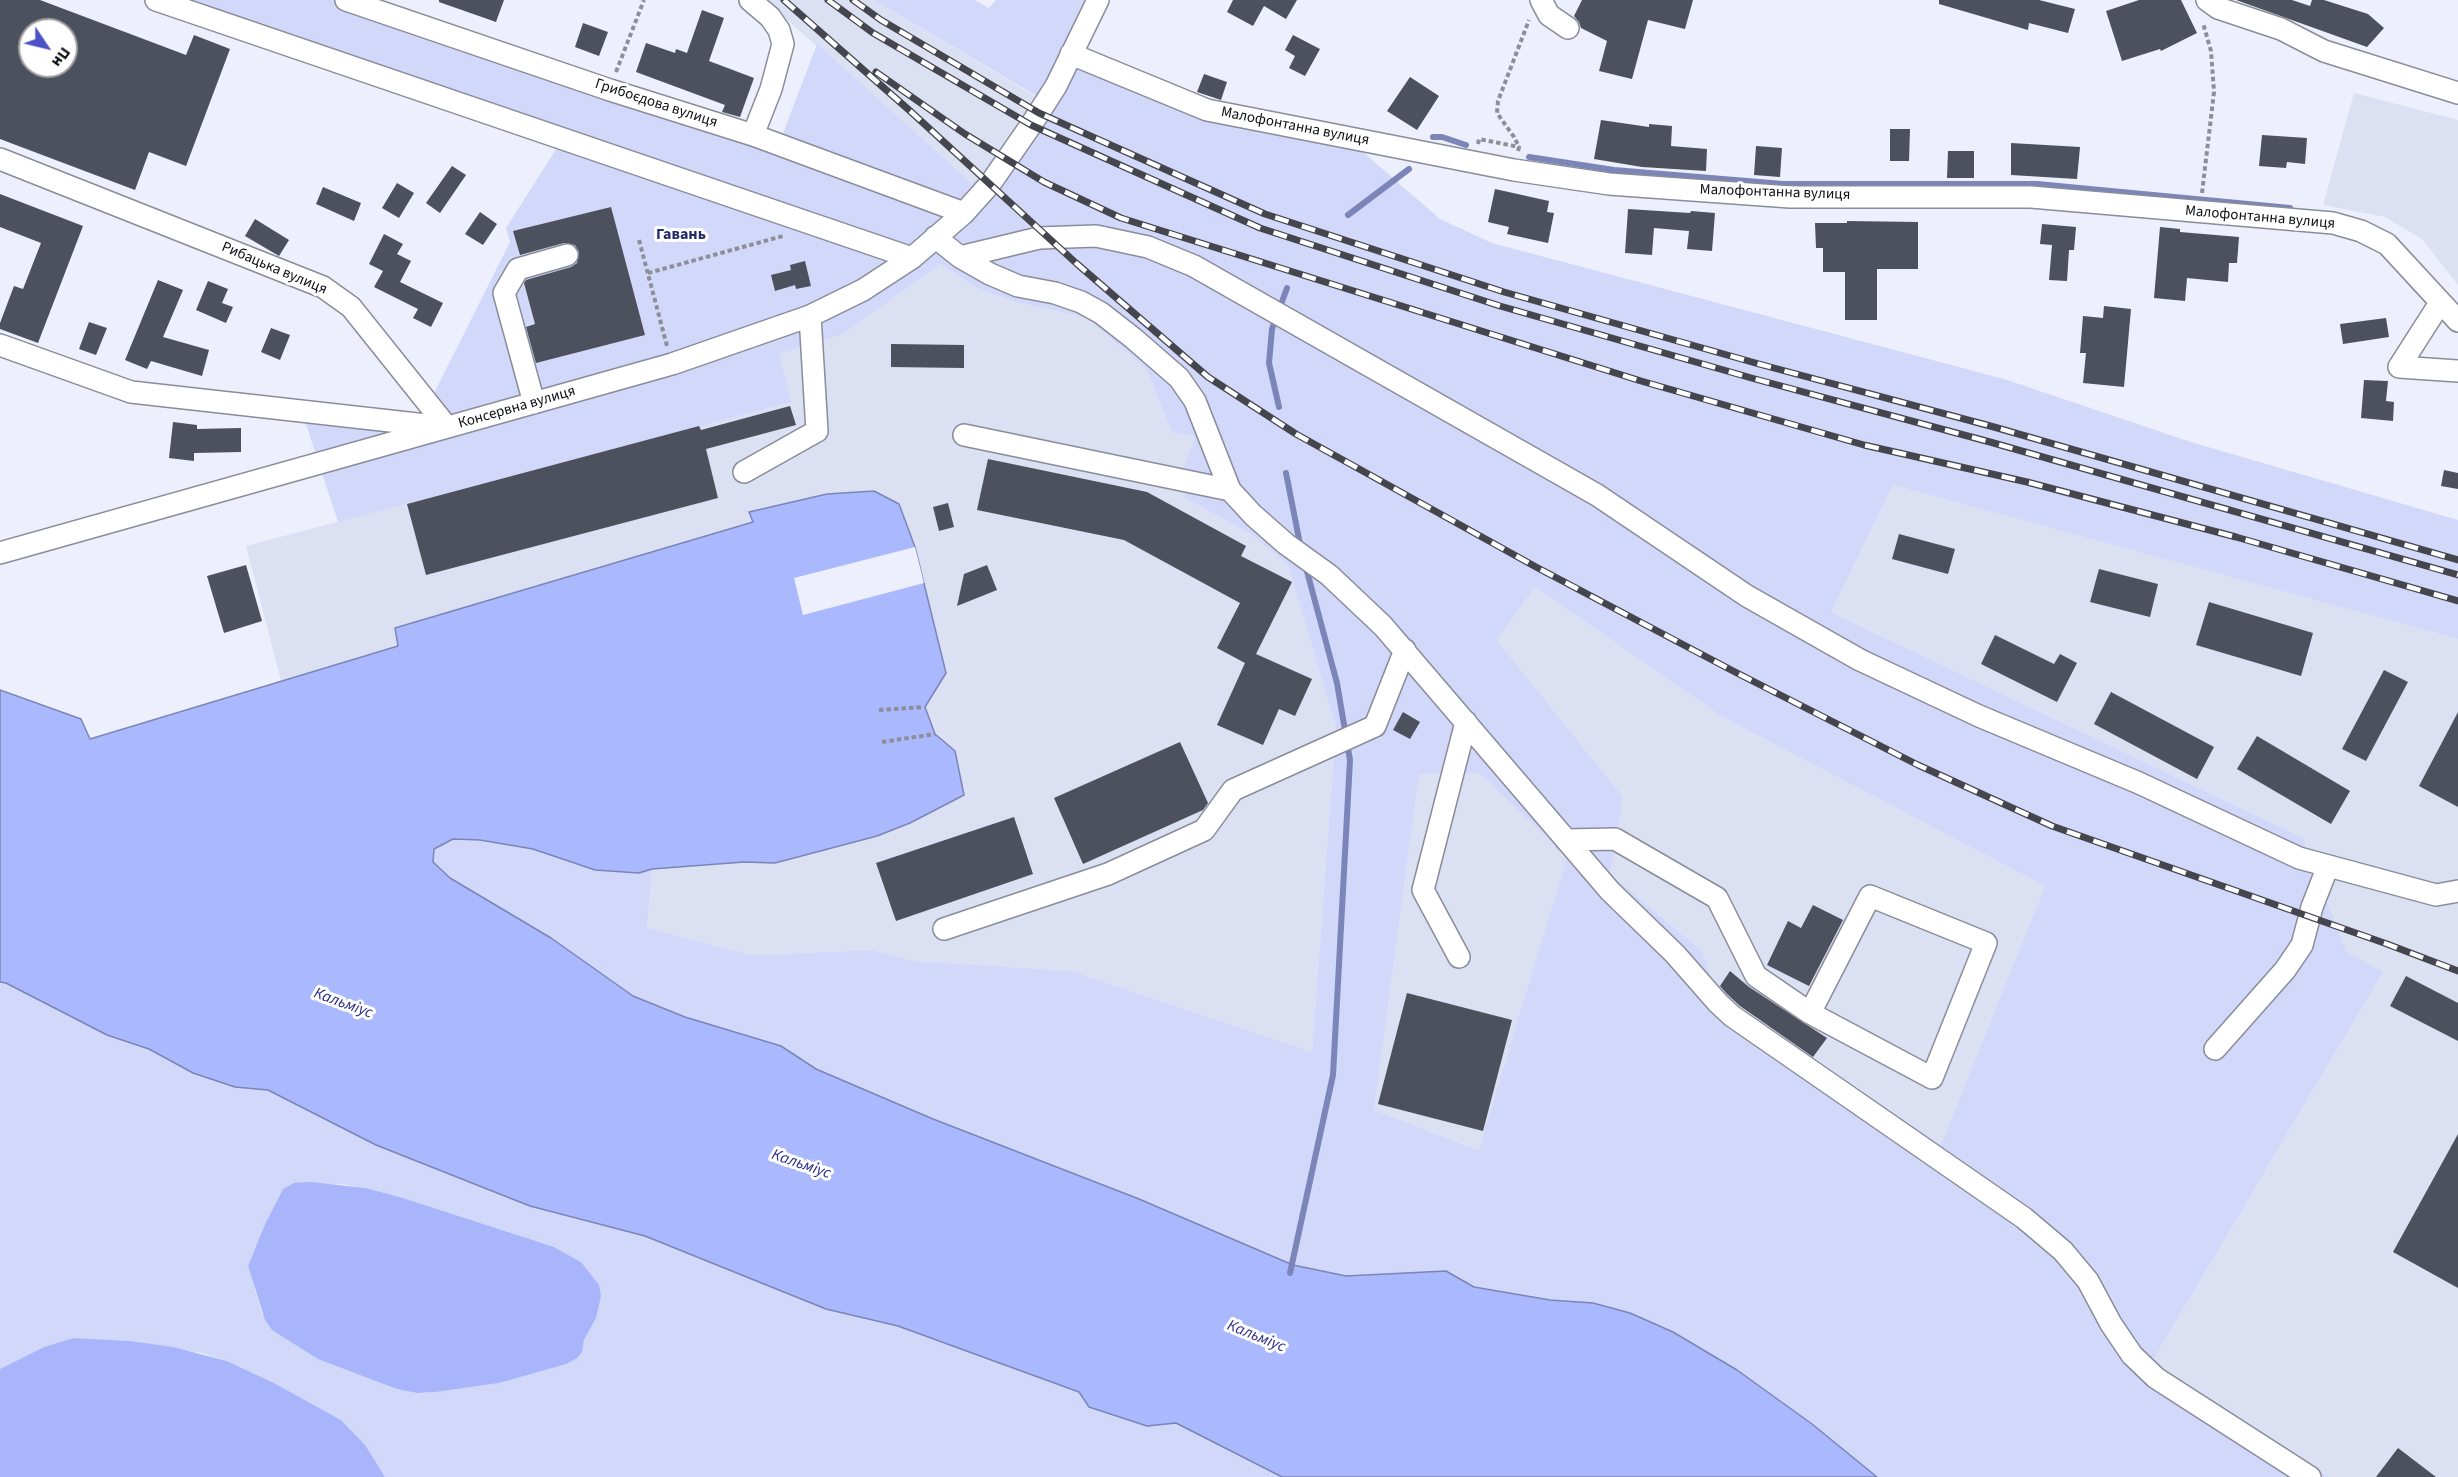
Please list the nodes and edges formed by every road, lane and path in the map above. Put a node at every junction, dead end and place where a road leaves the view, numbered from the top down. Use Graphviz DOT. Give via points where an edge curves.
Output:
graph roads {
  1 [pos="156,0"];
  2 [pos="346,0"];
  3 [pos="644,0"];
  4 [pos="750,0"];
  5 [pos="1098,0"];
  6 [pos="2207,0"];
  7 [pos="1537,5"];
  8 [pos="2203,21"];
  9 [pos="1568,28"];
  10 [pos="1071,54"];
  11 [pos="610,90"];
  12 [pos="2458,93"];
  13 [pos="753,135"];
  14 [pos="1479,139"];
  15 [pos="0,159"];
  16 [pos="2200,212"];
  17 [pos="963,213"];
  18 [pos="785,236"];
  19 [pos="936,237"];
  20 [pos="639,240"];
  21 [pos="567,255"];
  22 [pos="960,257"];
  23 [pos="912,258"];
  24 [pos="648,273"];
  25 [pos="2440,303"];
  26 [pos="810,316"];
  27 [pos="2458,321"];
  28 [pos="1,348"];
  29 [pos="672,364"];
  30 [pos="2458,371"];
  31 [pos="534,403"];
  32 [pos="447,428"];
  33 [pos="964,435"];
  34 [pos="744,472"];
  35 [pos="1230,490"];
  36 [pos="0,553"];
  37 [pos="1405,650"];
  38 [pos="924,707"];
  39 [pos="879,710"];
  40 [pos="1466,722"];
  41 [pos="935,734"];
  42 [pos="882,742"];
  43 [pos="1566,840"];
  44 [pos="2328,866"];
  45 [pos="2458,891"];
  46 [pos="944,929"];
  47 [pos="1459,957"];
  48 [pos="1810,1013"];
  49 [pos="2215,1049"];
  50 [pos="2310,1477"];
  1 -- 23 [label="street"];
  2 -- 11 [label="street, Грибоєдова вулиця"];
  3 -- 11 [label="path"];
  4 -- 13 [label="street" via="770,17 783,44"];
  5 -- 10 [label="street, Консервна вулиця"];
  6 -- 12 [label="street" via="2324,51"];
  7 -- 9 [label="street"];
  7 -- 14 [label="path" via="1498,101 1497,112 1519,147"];
  8 -- 16 [label="path" via="2211,51 2214,92"];
  10 -- 16 [label="street, Малофонтанна вулиця" via="1207,110 1514,170 1609,184 1790,197 2031,197"];
  10 -- 17 [label="street, Консервна вулиця" via="1020,143"];
  11 -- 13 [label="street, Грибоєдова вулиця"];
  13 -- 17 [label="street, Грибоєдова вулиця"];
  15 -- 32 [label="street, Рибацька вулиця" via="323,287 351,307"];
  16 -- 25 [label="street, Малофонтанна вулиця" via="2333,223 2361,231 2387,244"];
  17 -- 19 [label="street, Консервна вулиця"];
  18 -- 24 [label="path"];
  19 -- 22 [label="street"];
  19 -- 23 [label="street, Консервна вулиця"];
  20 -- 24 [label="path"];
  21 -- 31 [label="street" via="518,269 504,292"];
  22 -- 35 [label="street" via="1018,286 1081,302 1133,338 1179,378 1195,401"];
  22 -- 44 [label="street" via="1039,238 1096,236 1148,247 1185,262 1597,495 1747,596 1860,660 2299,858"];
  23 -- 26 [label="street, Консервна вулиця" via="863,290"];
  24 -- 29 [label="path"];
  25 -- 27 [label="street, Малофонтанна вулиця"];
  25 -- 30 [label="street" via="2399,367"];
  26 -- 29 [label="street, Консервна вулиця"];
  26 -- 34 [label="street" via="817,431"];
  28 -- 32 [label="street, Консервна вулиця" via="131,392"];
  29 -- 31 [label="street, Консервна вулиця"];
  31 -- 32 [label="street, Консервна вулиця"];
  32 -- 36 [label="street"];
  33 -- 35 [label="street"];
  35 -- 37 [label="street" via="1252,515 1353,596"];
  37 -- 40 [label="street"];
  37 -- 46 [label="street" via="1375,726 1233,790 1204,830 1108,873"];
  38 -- 39 [label="path"];
  40 -- 43 [label="street"];
  40 -- 47 [label="street" via="1423,890"];
  41 -- 42 [label="path"];
  43 -- 48 [label="street" via="1616,839 1717,898 1756,976"];
  43 -- 50 [label="street" via="1732,1016 2024,1218 2063,1251 2088,1281 2132,1355 2156,1378"];
  44 -- 45 [label="street" via="2436,895"];
  44 -- 49 [label="street" via="2302,945 2285,970"];
  48 -- 48 [label="street" via="1870,896 1986,942 1932,1078"];
}
